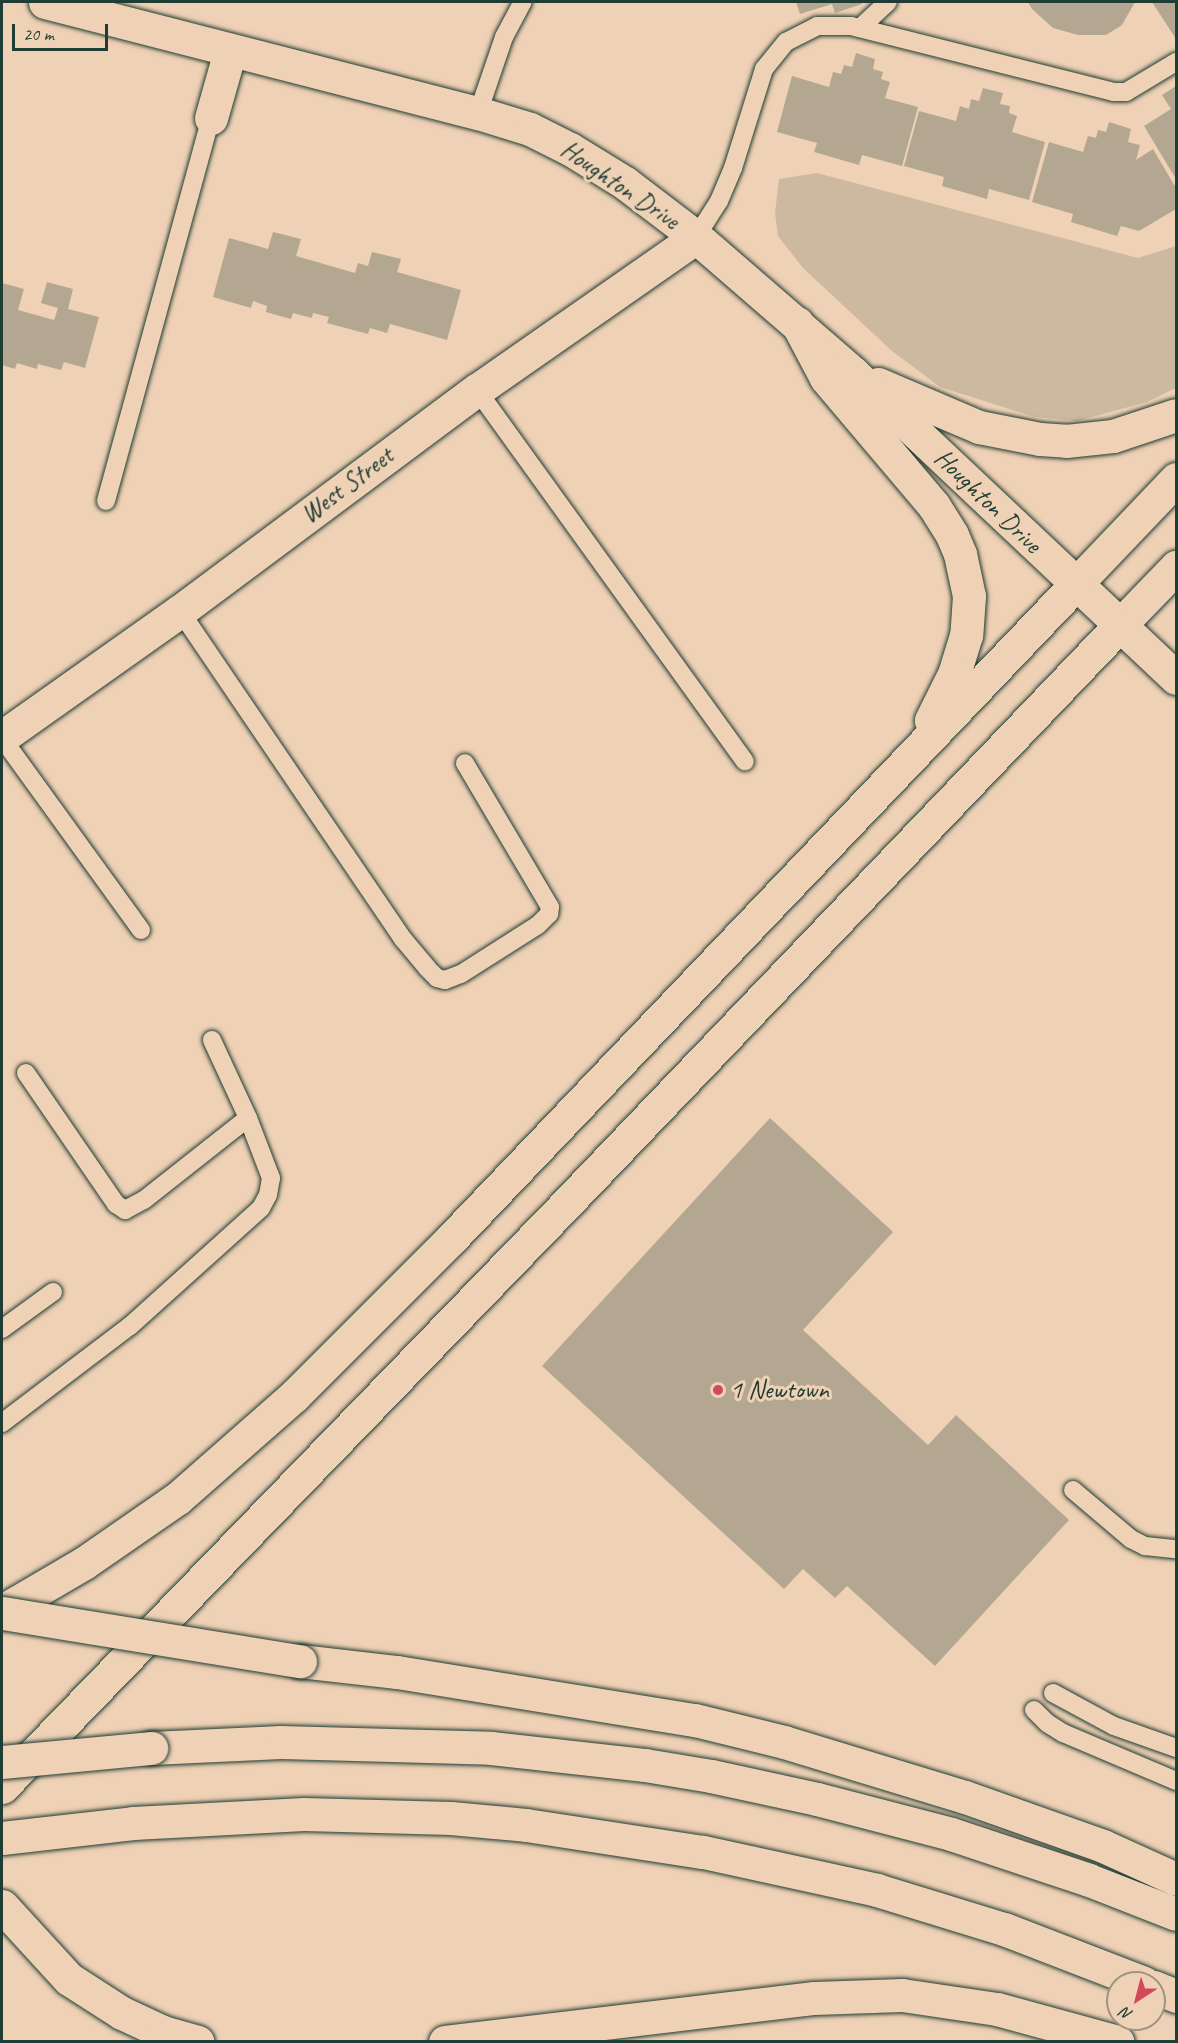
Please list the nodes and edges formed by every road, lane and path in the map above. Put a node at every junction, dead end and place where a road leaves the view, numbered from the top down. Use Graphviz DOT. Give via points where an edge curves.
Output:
graph roads {
  1 [pos="45,2"];
  2 [pos="523,2"];
  3 [pos="888,2"];
  4 [pos="860,28"];
  5 [pos="230,51"];
  6 [pos="1176,62"];
  7 [pos="477,113"];
  8 [pos="211,118"];
  9 [pos="696,237"];
  10 [pos="797,323"];
  11 [pos="854,374"];
  12 [pos="477,390"];
  13 [pos="1176,415"];
  14 [pos="1176,479"];
  15 [pos="106,501"];
  16 [pos="1176,567"];
  17 [pos="1076,584"];
  18 [pos="180,611"];
  19 [pos="1120,625"];
  20 [pos="1176,678"];
  21 [pos="2,738"];
  22 [pos="909,758"];
  23 [pos="745,761"];
  24 [pos="465,763"];
  25 [pos="141,930"];
  26 [pos="212,1040"];
  27 [pos="26,1073"];
  28 [pos="248,1118"];
  29 [pos="53,1292"];
  30 [pos="2,1329"];
  31 [pos="2,1423"];
  32 [pos="1073,1490"];
  33 [pos="1176,1549"];
  34 [pos="2,1612"];
  35 [pos="1053,1693"];
  36 [pos="1034,1710"];
  37 [pos="1176,1748"];
  38 [pos="2,1761"];
  39 [pos="1176,1781"];
  40 [pos="2,1787"];
  41 [pos="2,1838"];
  42 [pos="1176,1879"];
  43 [pos="2,1906"];
  44 [pos="1176,1914"];
  45 [pos="1113,1971"];
  46 [pos="198,2042"];
  47 [pos="445,2042"];
  48 [pos="1118,2042"];
  1 -- 5 [label="main road, Houghton Drive"];
  2 -- 7 [label="lane" via="504,37"];
  3 -- 4 [label="lane"];
  4 -- 6 [label="lane" via="1114,92 1126,92"];
  4 -- 9 [label="lane" via="818,26 786,42 771,60 760,78 723,193"];
  5 -- 7 [label="main road, Houghton Drive"];
  5 -- 8 [label="main road"];
  7 -- 9 [label="main road, Houghton Drive" via="530,129 570,149 625,183"];
  8 -- 15 [label="lane"];
  9 -- 10 [label="main road, Houghton Drive"];
  9 -- 12 [label="main road, West Street"];
  10 -- 11 [label="main road, Houghton Drive"];
  10 -- 22 [label="main road" via="826,378 945,523 966,574 969,613 962,653 949,688"];
  11 -- 13 [label="main road" via="979,427 1040,439 1066,441 1113,436"];
  11 -- 17 [label="main road, Houghton Drive"];
  12 -- 18 [label="main road, West Street"];
  12 -- 23 [label="lane"];
  14 -- 17 [label="main road"];
  16 -- 19 [label="main road"];
  17 -- 19 [label="main road, Houghton Drive"];
  17 -- 22 [label="main road"];
  18 -- 21 [label="main road, West Street"];
  18 -- 24 [label="lane" via="403,939 432,974 445,980 538,925 549,914 550,907"];
  19 -- 20 [label="main road, Houghton Drive"];
  19 -- 40 [label="main road"];
  21 -- 25 [label="lane"];
  22 -- 34 [label="main road" via="451,1239 294,1396 178,1498 84,1563"];
  26 -- 28 [label="lane"];
  27 -- 28 [label="lane" via="116,1204 125,1210 144,1200"];
  28 -- 31 [label="lane" via="271,1178 261,1208 130,1326"];
  29 -- 30 [label="lane"];
  32 -- 33 [label="lane" via="1131,1539 1145,1546"];
  34 -- 42 [label="main road, bridge" via="695,1720 773,1739 965,1797 1103,1846"];
  35 -- 37 [label="lane" via="1114,1726"];
  36 -- 39 [label="lane" via="1063,1733"];
  38 -- 44 [label="main road, bridge" via="281,1742 491,1748 700,1774 951,1834"];
  41 -- 45 [label="main road" via="132,1823 304,1814 451,1818 703,1852 877,1890 1004,1929"];
  43 -- 46 [label="main road" via="69,1979 122,2013 163,2032"];
  47 -- 48 [label="main road" via="814,1998 902,1995 997,2009"];
}
